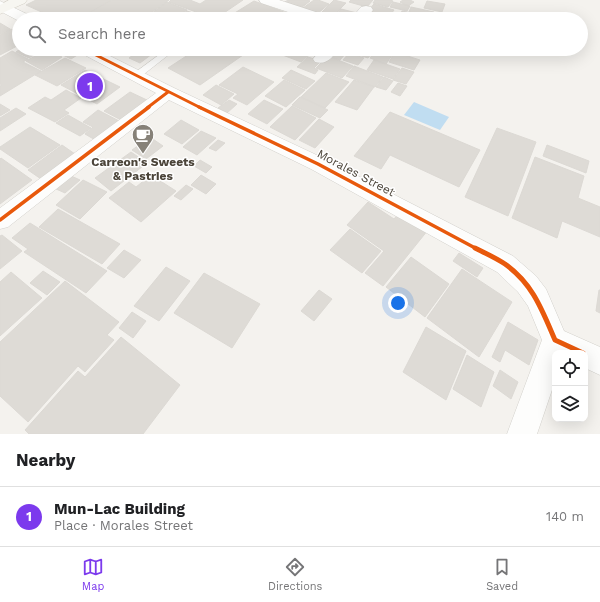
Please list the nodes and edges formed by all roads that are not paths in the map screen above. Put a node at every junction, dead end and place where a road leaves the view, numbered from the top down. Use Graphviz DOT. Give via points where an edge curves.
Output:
graph roads {
  1 [pos="20,0"];
  2 [pos="266,0"];
  3 [pos="2,8"];
  4 [pos="302,12"];
  5 [pos="12,13"];
  6 [pos="97,56"];
  7 [pos="163,56"];
  8 [pos="136,76"];
  9 [pos="168,92"];
  10 [pos="0,220"];
  11 [pos="555,340"];
  12 [pos="577,350"];
  13 [pos="588,355"];
  14 [pos="600,361"];
  15 [pos="522,434"];
  1 -- 3 [label="main road"];
  2 -- 4 [label="street"];
  3 -- 5 [label="street"];
  6 -- 8 [label="street, Morales Street"];
  7 -- 8 [label="lane"];
  8 -- 9 [label="street, Morales Street"];
  9 -- 10 [label="street"];
  9 -- 11 [label="street, Morales Street" via="318,164 505,264 527,284 537,298"];
  11 -- 12 [label="street"];
  11 -- 15 [label="street"];
  13 -- 14 [label="street"];
}
